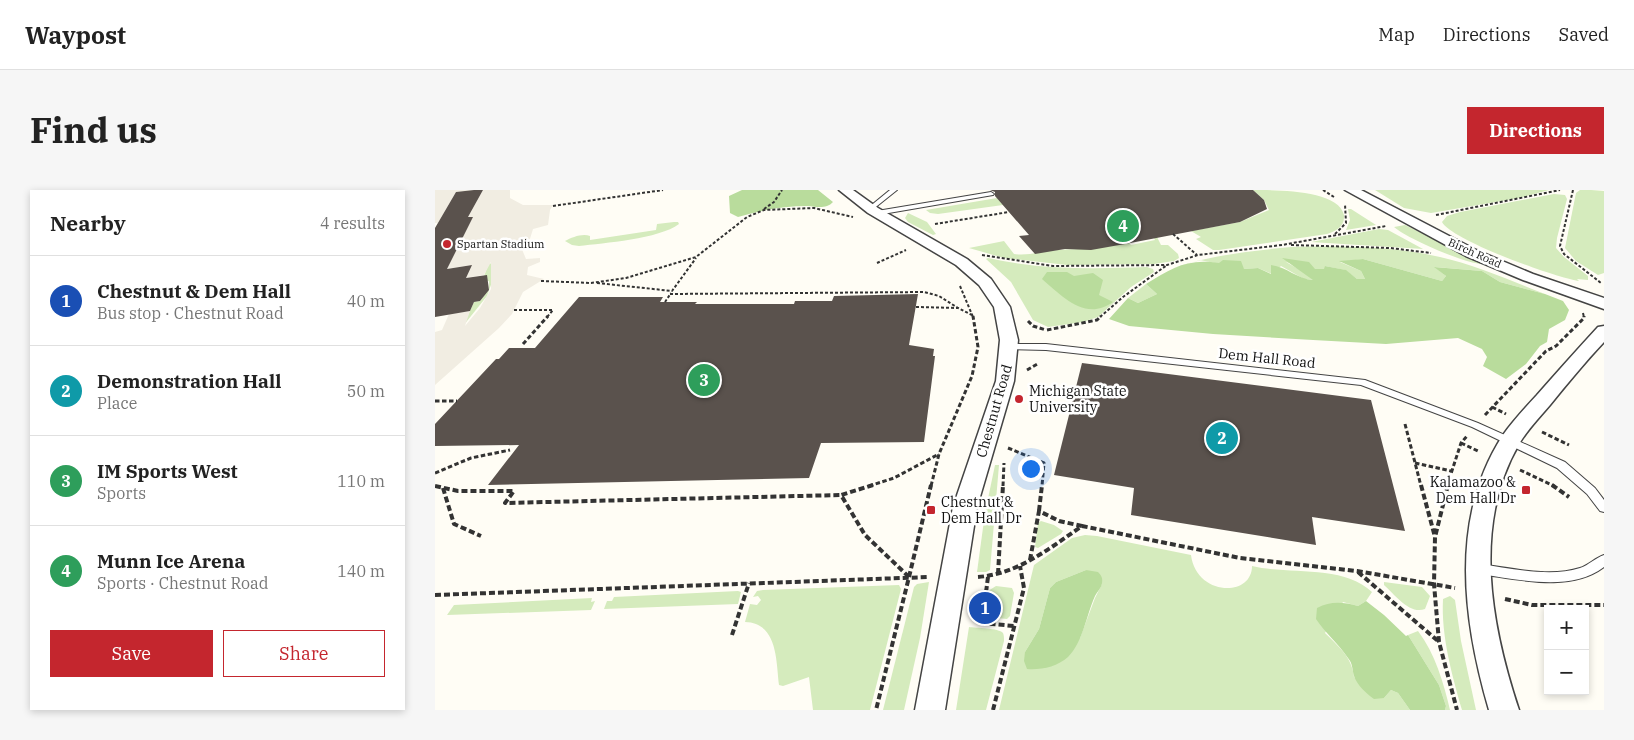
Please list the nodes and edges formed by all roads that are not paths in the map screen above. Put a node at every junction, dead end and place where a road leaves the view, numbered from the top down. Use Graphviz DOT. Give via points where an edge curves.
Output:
graph roads {
  1 [pos="845,190"];
  2 [pos="894,190"];
  3 [pos="991,194"];
  4 [pos="1348,196"];
  5 [pos="873,211"];
  6 [pos="1604,304"];
  7 [pos="1604,331"];
  8 [pos="1010,347"];
  9 [pos="1510,440"];
  10 [pos="1604,508"];
  11 [pos="1604,560"];
  12 [pos="1479,569"];
  13 [pos="930,710"];
  14 [pos="1504,710"];
  1 -- 5 [label="street, Chestnut Road"];
  2 -- 5 [label="lane"];
  3 -- 5 [label="lane"];
  4 -- 6 [label="street, Birch Road" via="1408,221 1471,253"];
  5 -- 8 [label="street, Chestnut Road" via="950,253 984,281 1000,304"];
  7 -- 9 [label="street"];
  8 -- 9 [label="lane, Dem Hall Road" via="1046,347 1362,382"];
  8 -- 13 [label="street, Chestnut Road" via="1005,381 965,506"];
  9 -- 10 [label="lane, Dem Hall Road" via="1561,465 1591,491"];
  9 -- 12 [label="street" via="1487,494"];
  11 -- 12 [label="lane" via="1586,572 1570,575"];
  12 -- 14 [label="street" via="1487,651"];
}
